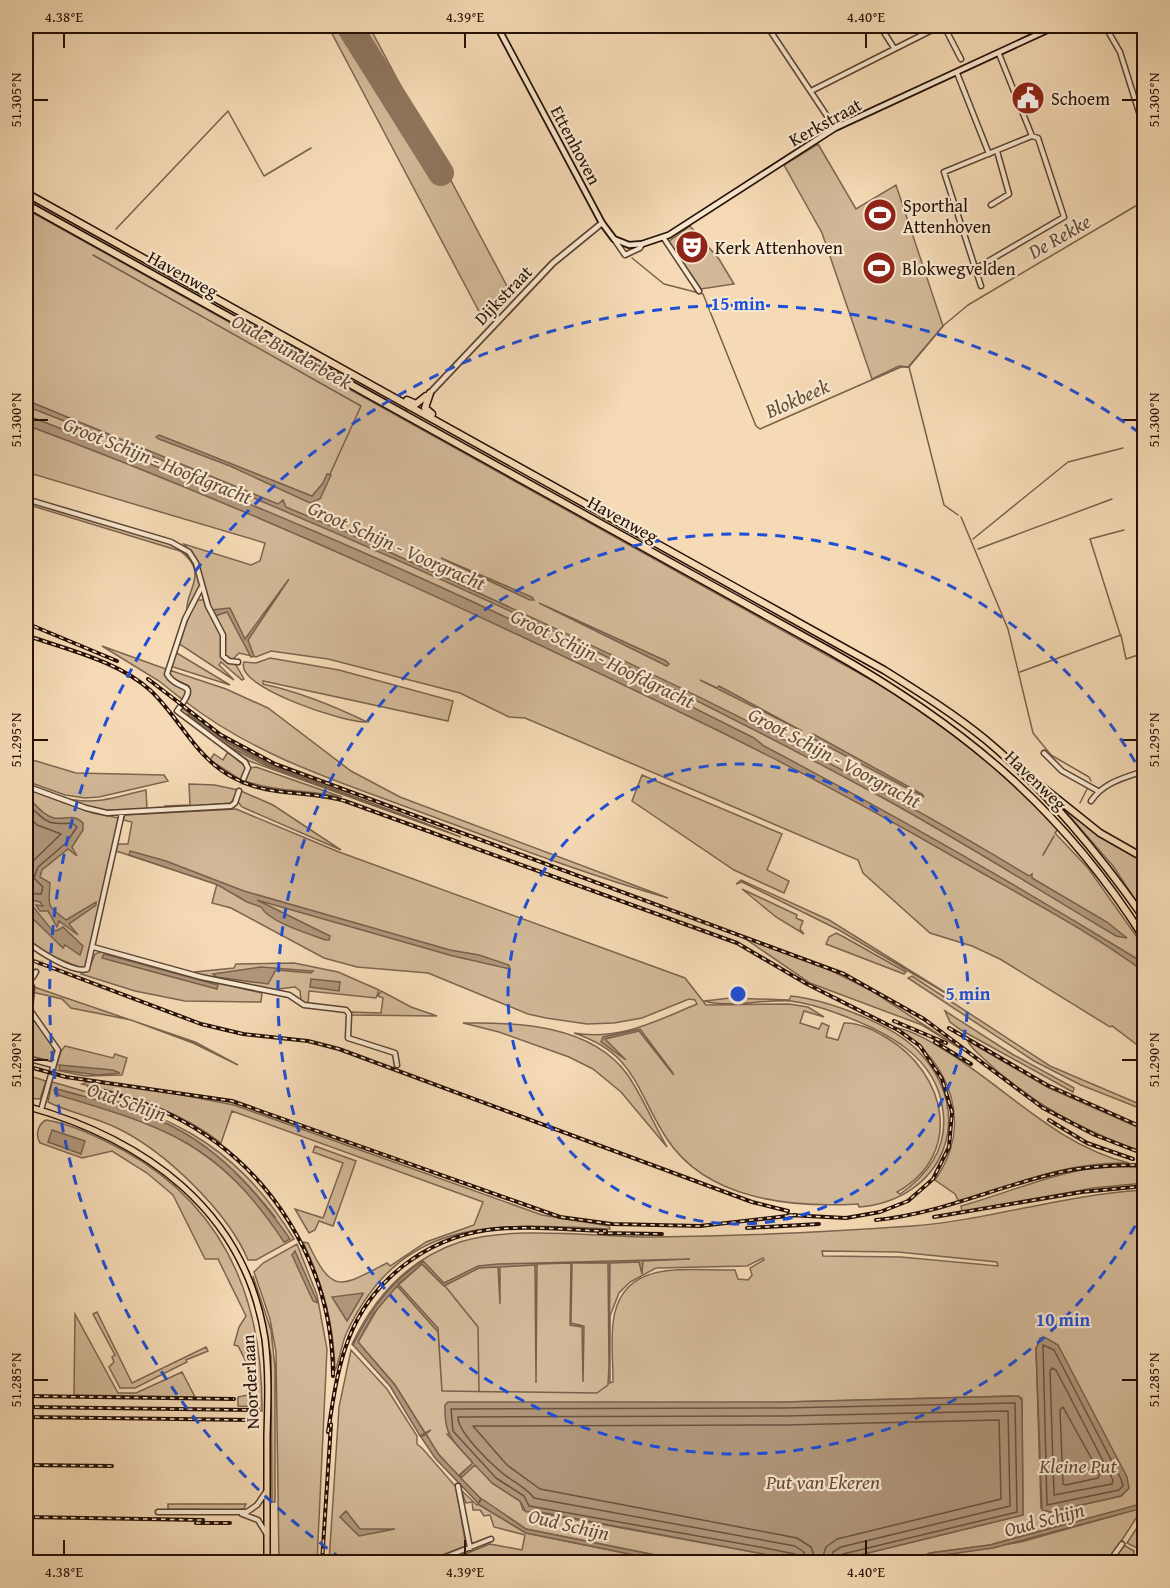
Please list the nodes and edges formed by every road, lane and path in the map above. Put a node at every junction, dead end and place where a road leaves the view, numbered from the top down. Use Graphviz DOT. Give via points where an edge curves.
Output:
graph roads {
  1 [pos="497,26"];
  2 [pos="767,26"];
  3 [pos="880,26"];
  4 [pos="942,26"];
  5 [pos="1056,26"];
  6 [pos="1105,26"];
  7 [pos="894,48"];
  8 [pos="999,54"];
  9 [pos="961,59"];
  10 [pos="957,74"];
  11 [pos="810,91"];
  12 [pos="835,128"];
  13 [pos="1144,128"];
  14 [pos="1032,136"];
  15 [pos="997,151"];
  16 [pos="989,154"];
  17 [pos="26,193"];
  18 [pos="26,204"];
  19 [pos="991,205"];
  20 [pos="602,223"];
  21 [pos="663,237"];
  22 [pos="614,239"];
  23 [pos="642,244"];
  24 [pos="975,269"];
  25 [pos="981,286"];
  26 [pos="699,291"];
  27 [pos="335,363"];
  28 [pos="430,393"];
  29 [pos="521,468"];
  30 [pos="26,499"];
  31 [pos="202,587"];
  32 [pos="238,662"];
  33 [pos="985,740"];
  34 [pos="1044,753"];
  35 [pos="1144,771"];
  36 [pos="243,780"];
  37 [pos="26,786"];
  38 [pos="239,791"];
  39 [pos="1098,791"];
  40 [pos="1091,801"];
  41 [pos="122,813"];
  42 [pos="1144,858"];
  43 [pos="1144,918"];
  44 [pos="1144,938"];
  45 [pos="26,942"];
  46 [pos="93,947"];
  47 [pos="32,987"];
  48 [pos="26,1058"];
  49 [pos="53,1065"];
  50 [pos="397,1065"];
  51 [pos="26,1106"];
  52 [pos="41,1110"];
  53 [pos="458,1486"];
  54 [pos="267,1492"];
  55 [pos="158,1512"];
  56 [pos="239,1513"];
  57 [pos="267,1534"];
  58 [pos="490,1539"];
  59 [pos="1122,1544"];
  60 [pos="470,1548"];
  61 [pos="267,1563"];
  62 [pos="434,1563"];
  63 [pos="1109,1563"];
  1 -- 20 [label="main road, Ettenhoven"];
  2 -- 11 [label="street"];
  3 -- 7 [label="street"];
  4 -- 7 [label="street"];
  4 -- 9 [label="street"];
  5 -- 8 [label="main road, Kerkstraat"];
  6 -- 13 [label="street" via="1120,52"];
  7 -- 11 [label="street"];
  8 -- 10 [label="main road, Kerkstraat"];
  8 -- 14 [label="street"];
  10 -- 12 [label="main road, Kerkstraat"];
  10 -- 16 [label="street"];
  11 -- 12 [label="street"];
  12 -- 21 [label="main road, Kerkstraat"];
  14 -- 15 [label="street"];
  14 -- 24 [label="street" via="1038,138 1064,219"];
  15 -- 16 [label="street"];
  15 -- 19 [label="street" via="1009,194"];
  16 -- 24 [label="street" via="944,172"];
  17 -- 27 [label="highway, Havenweg"];
  18 -- 44 [label="highway, Havenweg" via="919,704 981,750 1057,821 1103,877"];
  20 -- 22 [label="main road, Ettenhoven"];
  20 -- 28 [label="main road, Dijkstraat" via="545,271"];
  21 -- 23 [label="main road, Kerkstraat"];
  21 -- 26 [label="street"];
  22 -- 23 [label="main road, Kerkstraat" via="629,245"];
  22 -- 23 [label="street, Ettenhoven" via="625,255"];
  24 -- 25 [label="street"];
  27 -- 28 [label="highway" via="412,403 420,402"];
  27 -- 29 [label="highway, Havenweg"];
  28 -- 29 [label="highway" via="425,404 427,411"];
  29 -- 33 [label="highway, Havenweg" via="884,670"];
  30 -- 31 [label="street" via="176,543 194,559"];
  31 -- 32 [label="street" via="223,635 223,656"];
  31 -- 36 [label="street" via="185,619 167,674 188,690 177,711 245,762 248,768"];
  33 -- 42 [label="highway" via="1100,833"];
  33 -- 43 [label="highway, Havenweg" via="1071,822"];
  34 -- 39 [label="street" via="1062,771"];
  35 -- 39 [label="street"];
  37 -- 41 [label="street" via="94,811"];
  38 -- 41 [label="street" via="231,806"];
  39 -- 40 [label="street"];
  41 -- 46 [label="street"];
  45 -- 46 [label="street" via="44,957 84,971"];
  46 -- 50 [label="street" via="201,978 289,995 304,1005 346,1010 348,1038 395,1053"];
  47 -- 49 [label="street" via="29,1008 58,1050"];
  48 -- 49 [label="street"];
  49 -- 52 [label="street"];
  51 -- 52 [label="main road, Noorderlaan"];
  52 -- 54 [label="main road, Noorderlaan" via="98,1131 156,1164 207,1213 234,1252 254,1296 264,1338 268,1378"];
  53 -- 60 [label="street"];
  54 -- 56 [label="street" via="252,1509"];
  54 -- 57 [label="main road, Noorderlaan"];
  55 -- 56 [label="street"];
  56 -- 57 [label="street" via="258,1521"];
  57 -- 61 [label="main road, Noorderlaan"];
  58 -- 60 [label="street"];
  59 -- 63 [label="street"];
  60 -- 62 [label="street"];
}
